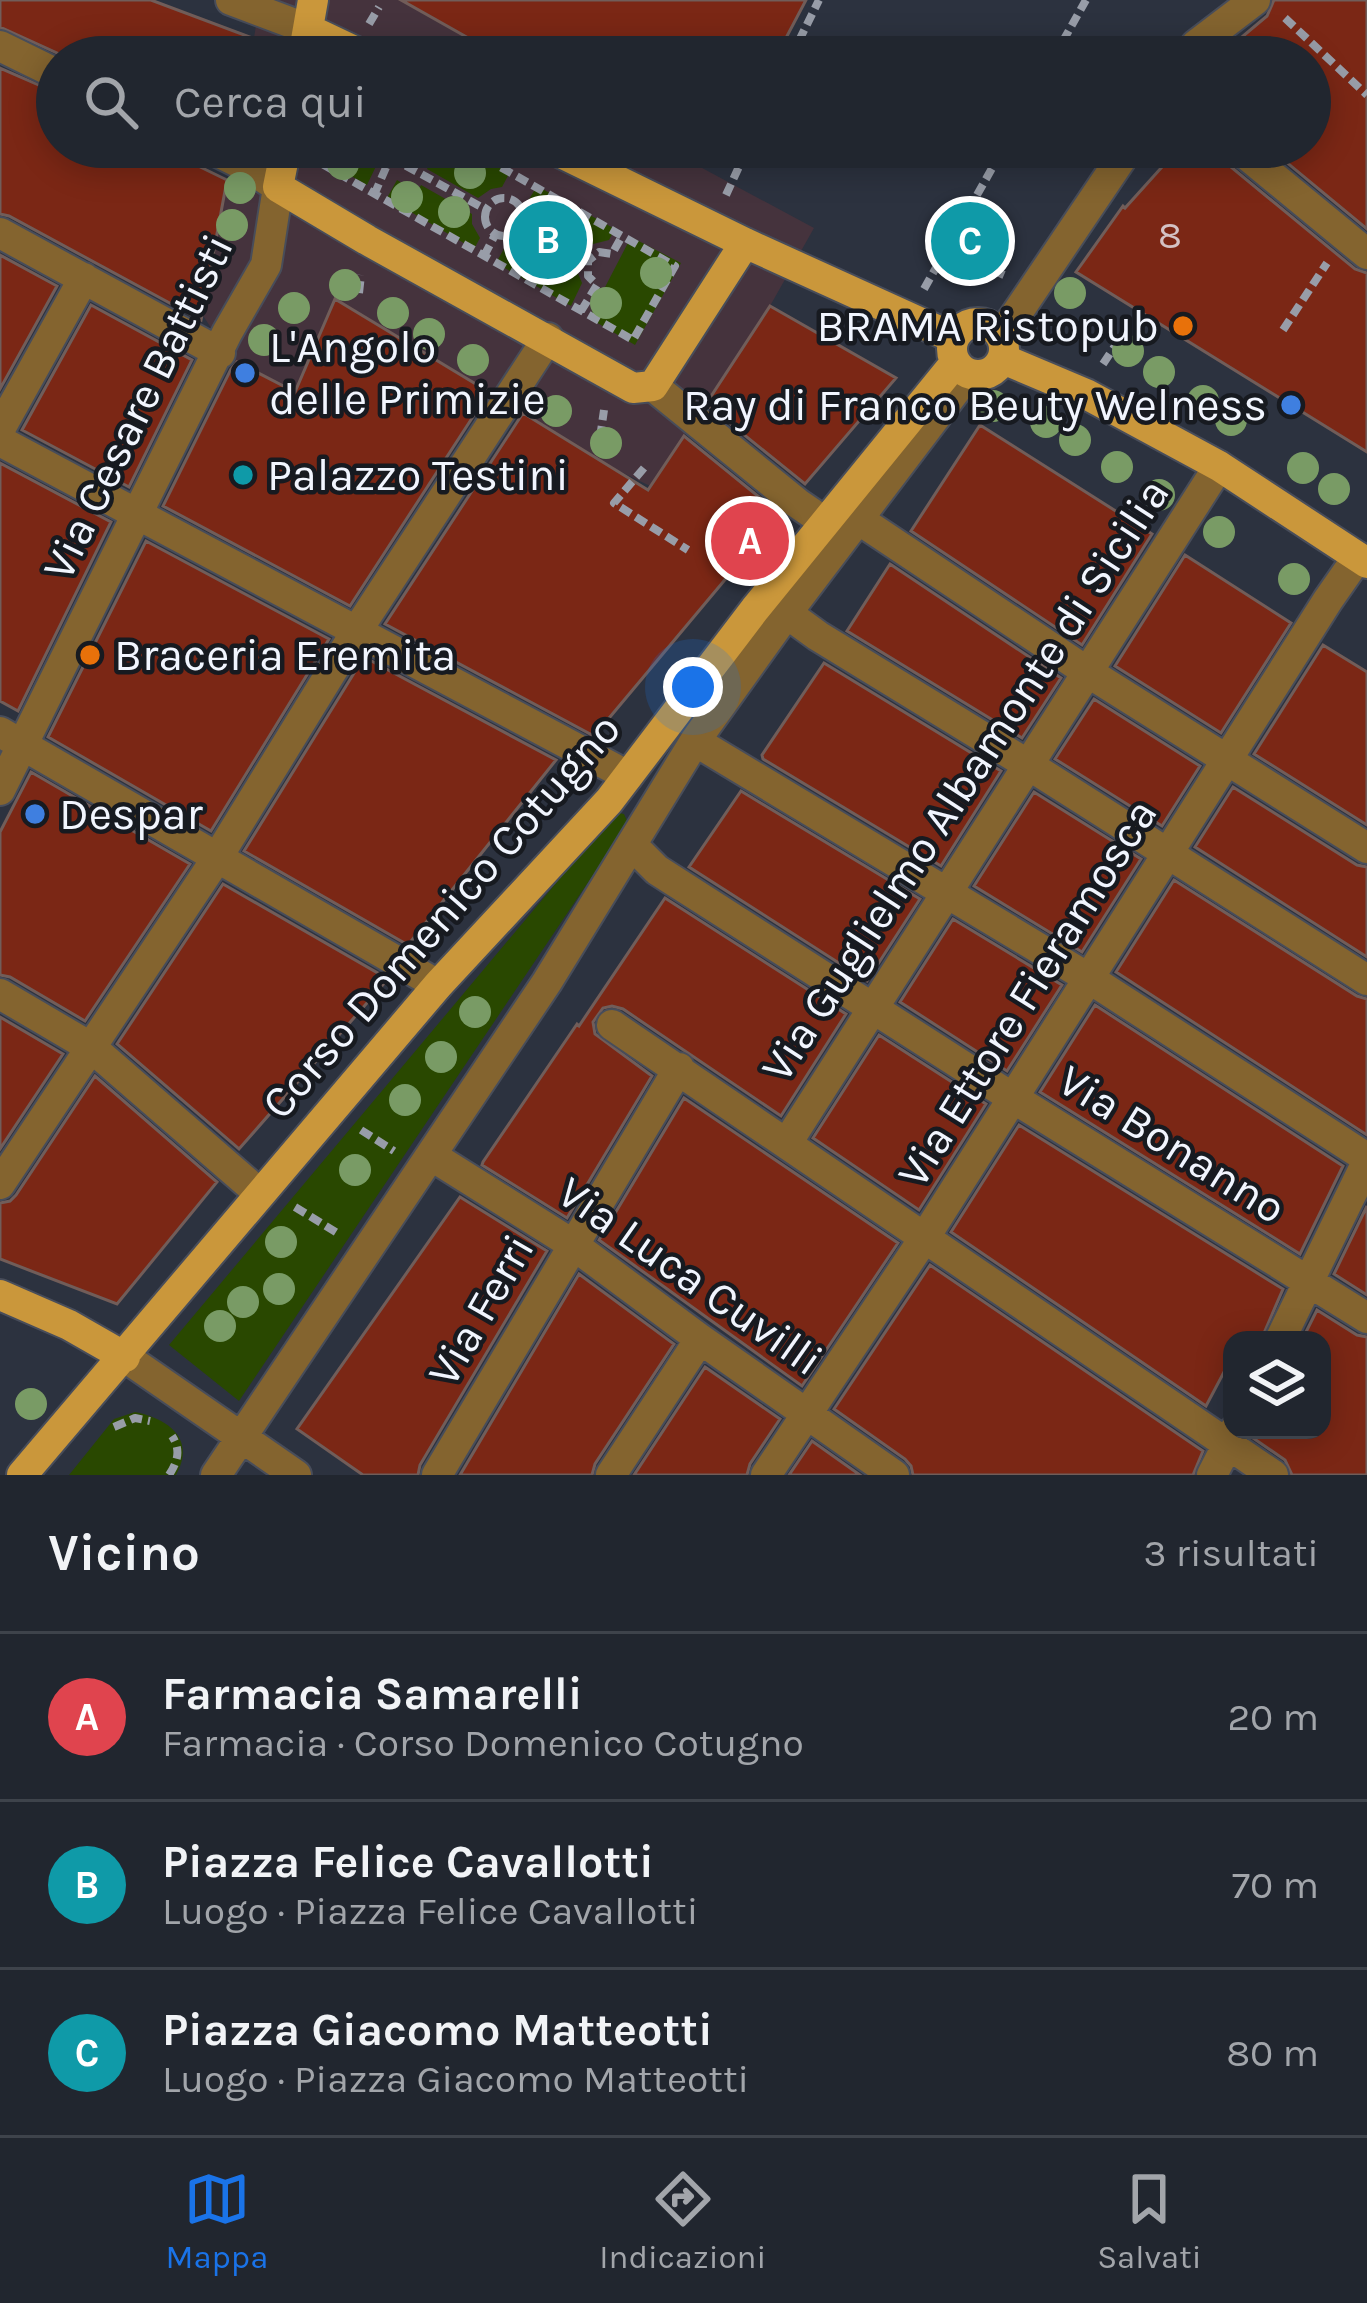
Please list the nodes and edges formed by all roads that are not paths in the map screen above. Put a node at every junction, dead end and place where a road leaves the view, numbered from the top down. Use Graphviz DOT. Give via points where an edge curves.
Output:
graph roads {
  1 [pos="231,0"];
  2 [pos="334,0"];
  3 [pos="1256,11"];
  4 [pos="313,31"];
  5 [pos="1212,36"];
  6 [pos="0,46"];
  7 [pos="36,64"];
  8 [pos="249,168"];
  9 [pos="282,168"];
  10 [pos="592,168"];
  11 [pos="1116,168"];
  12 [pos="1263,168"];
  13 [pos="278,187"];
  14 [pos="0,233"];
  15 [pos="745,243"];
  16 [pos="1367,254"];
  17 [pos="84,278"];
  18 [pos="548,338"];
  19 [pos="1001,346"];
  20 [pos="220,353"];
  21 [pos="959,359"];
  22 [pos="653,386"];
  23 [pos="0,429"];
  24 [pos="0,441"];
  25 [pos="1219,466"];
  26 [pos="138,515"];
  27 [pos="841,520"];
  28 [pos="1362,560"];
  29 [pos="770,612"];
  30 [pos="356,632"];
  31 [pos="1086,671"];
  32 [pos="11,738"];
  33 [pos="695,741"];
  34 [pos="1228,760"];
  35 [pos="1027,764"];
  36 [pos="618,789"];
  37 [pos="0,790"];
  38 [pos="636,837"];
  39 [pos="1367,848"];
  40 [pos="1168,856"];
  41 [pos="217,858"];
  42 [pos="946,892"];
  43 [pos="1090,979"];
  44 [pos="1367,980"];
  45 [pos="438,985"];
  46 [pos="0,994"];
  47 [pos="873,1007"];
  48 [pos="612,1024"];
  49 [pos="92,1048"];
  50 [pos="679,1068"];
  51 [pos="1013,1098"];
  52 [pos="787,1143"];
  53 [pos="420,1147"];
  54 [pos="1367,1160"];
  55 [pos="0,1184"];
  56 [pos="259,1193"];
  57 [pos="925,1237"];
  58 [pos="572,1244"];
  59 [pos="1309,1282"];
  60 [pos="0,1295"];
  61 [pos="1367,1318"];
  62 [pos="1284,1331"];
  63 [pos="700,1339"];
  64 [pos="125,1357"];
  65 [pos="806,1412"];
  66 [pos="1223,1432"];
  67 [pos="240,1438"];
  68 [pos="1230,1439"];
  69 [pos="1233,1439"];
  70 [pos="22,1475"];
  71 [pos="216,1475"];
  72 [pos="296,1475"];
  73 [pos="437,1475"];
  74 [pos="611,1475"];
  75 [pos="766,1475"];
  76 [pos="894,1475"];
  77 [pos="1212,1475"];
  78 [pos="1274,1475"];
  1 -- 4 [label="street"];
  2 -- 4 [label="main road"];
  3 -- 5 [label="street"];
  6 -- 7 [label="street"];
  8 -- 13 [label="street"];
  9 -- 13 [label="main road"];
  10 -- 15 [label="main road"];
  11 -- 19 [label="street" via="1035,282"];
  12 -- 16 [label="street"];
  13 -- 18 [label="main road"];
  13 -- 20 [label="street, Via Cesare Battisti" via="266,265"];
  14 -- 17 [label="street"];
  15 -- 21 [label="main road" via="908,316"];
  15 -- 22 [label="main road"];
  17 -- 20 [label="street"];
  17 -- 23 [label="street"];
  18 -- 22 [label="main road" via="634,388"];
  18 -- 30 [label="street"];
  19 -- 21 [label="main road" via="985,375"];
  19 -- 21 [label="main road" via="976,322 960,330"];
  19 -- 25 [label="main road"];
  20 -- 26 [label="street, Via Cesare Battisti"];
  21 -- 27 [label="main road, Corso Domenico Cotugno"];
  22 -- 27 [label="street" via="797,503"];
  24 -- 26 [label="street"];
  25 -- 28 [label="main road"];
  25 -- 31 [label="street, Via Guglielmo Albamonte di Sicilia"];
  26 -- 30 [label="street"];
  26 -- 32 [label="street, Via Cesare Battisti"];
  27 -- 29 [label="main road, Corso Domenico Cotugno"];
  27 -- 31 [label="street"];
  28 -- 34 [label="street, Via Ettore Fieramosca"];
  29 -- 33 [label="street, Corso Domenico Cotugno"];
  29 -- 35 [label="street"];
  29 -- 36 [label="main road, Corso Domenico Cotugno"];
  30 -- 36 [label="street"];
  30 -- 41 [label="street"];
  31 -- 34 [label="street"];
  31 -- 35 [label="street, Via Guglielmo Albamonte di Sicilia"];
  32 -- 37 [label="street, Via Cesare Battisti"];
  32 -- 41 [label="street"];
  33 -- 38 [label="street, Corso Domenico Cotugno"];
  33 -- 42 [label="street"];
  34 -- 39 [label="street"];
  34 -- 40 [label="street, Via Ettore Fieramosca"];
  35 -- 40 [label="street"];
  35 -- 42 [label="street, Via Guglielmo Albamonte di Sicilia"];
  36 -- 38 [label="street, Via Bonanno" via="640,811"];
  36 -- 45 [label="main road, Corso Domenico Cotugno"];
  38 -- 47 [label="street, Via Bonanno" via="658,870"];
  38 -- 53 [label="street, Corso Domenico Cotugno" via="547,982"];
  40 -- 43 [label="street, Via Ettore Fieramosca"];
  40 -- 44 [label="street"];
  41 -- 45 [label="street"];
  41 -- 49 [label="street"];
  42 -- 43 [label="street"];
  42 -- 47 [label="street, Via Guglielmo Albamonte di Sicilia"];
  43 -- 51 [label="street, Via Ettore Fieramosca"];
  43 -- 54 [label="street"];
  45 -- 56 [label="main road, Corso Domenico Cotugno"];
  46 -- 49 [label="street"];
  47 -- 51 [label="street, Via Bonanno"];
  47 -- 52 [label="street, Via Guglielmo Albamonte di Sicilia"];
  48 -- 50 [label="street"];
  49 -- 55 [label="street"];
  49 -- 56 [label="street"];
  50 -- 52 [label="street"];
  50 -- 58 [label="street, Via Ferri"];
  51 -- 57 [label="street, Via Ettore Fieramosca"];
  51 -- 59 [label="street, Via Bonanno"];
  52 -- 57 [label="street"];
  53 -- 58 [label="street, Via Luca Cuvilli"];
  53 -- 67 [label="street, Corso Domenico Cotugno"];
  54 -- 59 [label="street"];
  56 -- 64 [label="main road, Corso Domenico Cotugno"];
  57 -- 65 [label="street, Via Ettore Fieramosca"];
  57 -- 66 [label="street"];
  58 -- 63 [label="street, Via Luca Cuvilli"];
  58 -- 73 [label="street, Via Ferri"];
  59 -- 61 [label="street, Via Bonanno"];
  59 -- 62 [label="street"];
  60 -- 64 [label="main road"];
  63 -- 65 [label="street, Via Luca Cuvilli"];
  63 -- 74 [label="street"];
  64 -- 67 [label="street"];
  64 -- 70 [label="main road, Corso Domenico Cotugno"];
  65 -- 75 [label="street, Via Ettore Fieramosca"];
  65 -- 76 [label="street, Via Luca Cuvilli"];
  67 -- 71 [label="street, Corso Domenico Cotugno"];
  67 -- 72 [label="street"];
  68 -- 77 [label="street"];
  69 -- 78 [label="street"];
}
